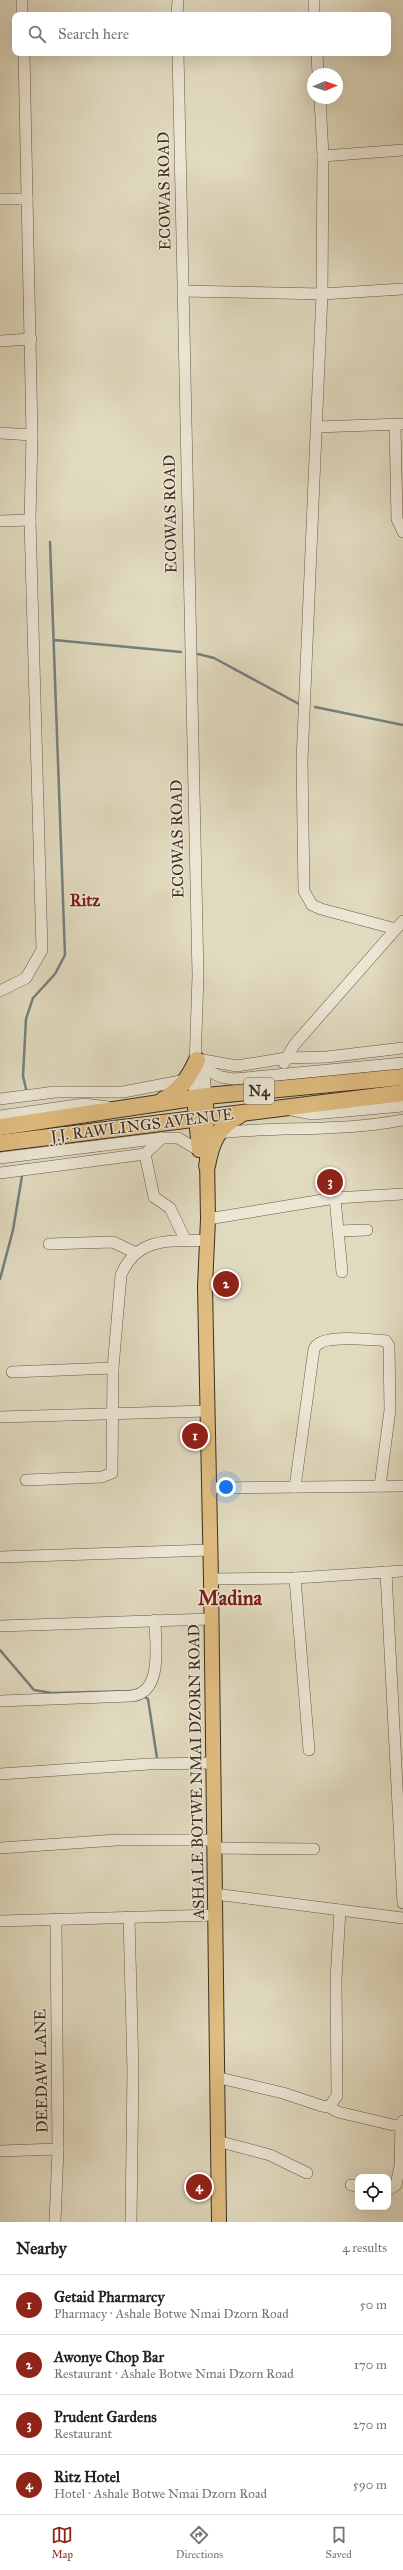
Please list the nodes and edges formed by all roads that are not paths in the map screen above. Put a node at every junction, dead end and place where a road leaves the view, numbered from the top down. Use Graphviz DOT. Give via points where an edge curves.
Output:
graph roads {
  1 [pos="22,0"];
  2 [pos="178,0"];
  3 [pos="314,0"];
  4 [pos="22,12"];
  5 [pos="178,12"];
  6 [pos="314,12"];
  7 [pos="24,56"];
  8 [pos="178,56"];
  9 [pos="317,56"];
  10 [pos="318,68"];
  11 [pos="320,104"];
  12 [pos="403,150"];
  13 [pos="323,156"];
  14 [pos="0,199"];
  15 [pos="27,199"];
  16 [pos="403,289"];
  17 [pos="183,291"];
  18 [pos="322,294"];
  19 [pos="31,339"];
  20 [pos="0,341"];
  21 [pos="399,424"];
  22 [pos="316,427"];
  23 [pos="0,433"];
  24 [pos="32,435"];
  25 [pos="30,520"];
  26 [pos="0,521"];
  27 [pos="403,532"];
  28 [pos="399,925"];
  29 [pos="0,991"];
  30 [pos="403,1048"];
  31 [pos="286,1058"];
  32 [pos="202,1059"];
  33 [pos="403,1063"];
  34 [pos="280,1075"];
  35 [pos="403,1077"];
  36 [pos="187,1080"];
  37 [pos="403,1093"];
  38 [pos="0,1099"];
  39 [pos="158,1103"];
  40 [pos="403,1106"];
  41 [pos="200,1107"];
  42 [pos="285,1108"];
  43 [pos="116,1110"];
  44 [pos="243,1113"];
  45 [pos="0,1116"];
  46 [pos="403,1120"];
  47 [pos="0,1127"];
  48 [pos="218,1133"];
  49 [pos="162,1138"];
  50 [pos="0,1143"];
  51 [pos="200,1148"];
  52 [pos="145,1154"];
  53 [pos="0,1158"];
  54 [pos="207,1166"];
  55 [pos="0,1173"];
  56 [pos="403,1194"];
  57 [pos="335,1198"];
  58 [pos="208,1219"];
  59 [pos="368,1230"];
  60 [pos="338,1231"];
  61 [pos="184,1239"];
  62 [pos="205,1243"];
  63 [pos="49,1244"];
  64 [pos="134,1252"];
  65 [pos="342,1272"];
  66 [pos="113,1368"];
  67 [pos="12,1372"];
  68 [pos="207,1411"];
  69 [pos="112,1414"];
  70 [pos="0,1417"];
  71 [pos="26,1480"];
  72 [pos="380,1486"];
  73 [pos="403,1486"];
  74 [pos="295,1487"];
  75 [pos="209,1488"];
  76 [pos="210,1550"];
  77 [pos="0,1557"];
  78 [pos="403,1571"];
  79 [pos="386,1572"];
  80 [pos="295,1578"];
  81 [pos="211,1579"];
  82 [pos="211,1619"];
  83 [pos="155,1620"];
  84 [pos="0,1626"];
  85 [pos="0,1701"];
  86 [pos="309,1750"];
  87 [pos="213,1763"];
  88 [pos="0,1774"];
  89 [pos="215,1844"];
  90 [pos="0,1848"];
  91 [pos="314,1849"];
  92 [pos="215,1894"];
  93 [pos="403,1903"];
  94 [pos="340,1910"];
  95 [pos="215,1915"];
  96 [pos="129,1917"];
  97 [pos="403,1918"];
  98 [pos="56,1919"];
  99 [pos="0,1921"];
  100 [pos="216,2077"];
  101 [pos="329,2107"];
  102 [pos="402,2123"];
  103 [pos="217,2141"];
  104 [pos="58,2149"];
  105 [pos="0,2151"];
  106 [pos="307,2173"];
  107 [pos="391,2188"];
  108 [pos="55,2222"];
  109 [pos="131,2222"];
  110 [pos="219,2222"];
  1 -- 4 [label="street"];
  2 -- 5 [label="street"];
  3 -- 6 [label="street"];
  7 -- 15 [label="street"];
  8 -- 17 [label="street, ECOWAS ROAD"];
  9 -- 10 [label="street"];
  11 -- 13 [label="street"];
  12 -- 13 [label="street"];
  13 -- 18 [label="street"];
  14 -- 15 [label="street"];
  15 -- 19 [label="street"];
  16 -- 18 [label="street"];
  17 -- 18 [label="street"];
  17 -- 32 [label="street, ECOWAS ROAD"];
  18 -- 22 [label="street"];
  19 -- 20 [label="street"];
  19 -- 24 [label="street"];
  21 -- 22 [label="street"];
  21 -- 27 [label="street" via="397,519"];
  22 -- 28 [label="street" via="302,761 304,891 312,905 321,909"];
  23 -- 24 [label="street"];
  24 -- 25 [label="street"];
  25 -- 26 [label="street"];
  25 -- 29 [label="street" via="42,950 26,978"];
  28 -- 31 [label="street" via="294,1045"];
  30 -- 31 [label="street" via="327,1057"];
  31 -- 32 [label="street" via="236,1066"];
  31 -- 34 [label="street"];
  32 -- 34 [label="street" via="221,1077 234,1079"];
  32 -- 36 [label="highway"];
  32 -- 41 [label="street, ECOWAS ROAD"];
  33 -- 34 [label="street"];
  35 -- 41 [label="highway, N4" via="251,1092"];
  36 -- 38 [label="street" via="123,1092 55,1092"];
  36 -- 39 [label="highway" via="176,1092"];
  37 -- 42 [label="highway, J.J. RAWLINGS AVENUE / N4"];
  39 -- 41 [label="highway, N4"];
  39 -- 43 [label="highway, N4"];
  40 -- 42 [label="street" via="312,1114"];
  41 -- 44 [label="highway, J.J. RAWLINGS AVENUE / N4"];
  41 -- 50 [label="highway, J.J. RAWLINGS AVENUE / N4" via="133,1127"];
  41 -- 51 [label="main road"];
  41 -- 54 [label="main road"];
  42 -- 44 [label="highway, J.J. RAWLINGS AVENUE / N4"];
  43 -- 45 [label="street" via="84,1104"];
  43 -- 47 [label="highway, J.J. RAWLINGS AVENUE / N4"];
  44 -- 48 [label="highway" via="230,1120"];
  46 -- 48 [label="street" via="352,1127 276,1128"];
  48 -- 54 [label="highway" via="210,1148"];
  49 -- 51 [label="street" via="178,1138 195,1148"];
  49 -- 52 [label="street"];
  49 -- 53 [label="street"];
  51 -- 62 [label="main road"];
  52 -- 55 [label="street"];
  52 -- 61 [label="street" via="154,1197 170,1208"];
  54 -- 58 [label="main road"];
  56 -- 57 [label="street"];
  57 -- 58 [label="street"];
  57 -- 60 [label="street"];
  58 -- 62 [label="main road"];
  59 -- 60 [label="street"];
  60 -- 65 [label="street"];
  61 -- 62 [label="street"];
  61 -- 64 [label="street" via="165,1241"];
  62 -- 68 [label="main road, ASHALE BOTWE NMAI DZORN ROAD"];
  63 -- 64 [label="street" via="113,1242"];
  64 -- 66 [label="street" via="126,1262 121,1275"];
  66 -- 67 [label="street"];
  66 -- 69 [label="street"];
  68 -- 69 [label="street"];
  68 -- 75 [label="main road, ASHALE BOTWE NMAI DZORN ROAD"];
  69 -- 70 [label="street"];
  69 -- 71 [label="street" via="113,1468 108,1476"];
  72 -- 73 [label="street"];
  72 -- 74 [label="street"];
  72 -- 74 [label="street" via="390,1410 389,1346 380,1340 329,1339 314,1349"];
  74 -- 75 [label="street"];
  75 -- 76 [label="main road, ASHALE BOTWE NMAI DZORN ROAD"];
  76 -- 77 [label="street"];
  76 -- 81 [label="main road, ASHALE BOTWE NMAI DZORN ROAD"];
  78 -- 79 [label="street"];
  79 -- 80 [label="street"];
  79 -- 93 [label="street"];
  80 -- 81 [label="street"];
  80 -- 86 [label="street"];
  81 -- 82 [label="main road, ASHALE BOTWE NMAI DZORN ROAD"];
  82 -- 83 [label="street"];
  82 -- 87 [label="main road, ASHALE BOTWE NMAI DZORN ROAD"];
  83 -- 84 [label="street"];
  83 -- 85 [label="street" via="152,1684 141,1693"];
  87 -- 88 [label="street" via="149,1764"];
  87 -- 89 [label="main road, ASHALE BOTWE NMAI DZORN ROAD"];
  89 -- 90 [label="street" via="117,1840"];
  89 -- 91 [label="street"];
  89 -- 92 [label="main road, ASHALE BOTWE NMAI DZORN ROAD"];
  92 -- 94 [label="street"];
  92 -- 95 [label="main road, ASHALE BOTWE NMAI DZORN ROAD"];
  94 -- 97 [label="street"];
  94 -- 101 [label="street" via="336,1980 336,2096"];
  95 -- 96 [label="street"];
  95 -- 100 [label="main road, ASHALE BOTWE NMAI DZORN ROAD"];
  96 -- 98 [label="street"];
  96 -- 109 [label="street" via="133,2070"];
  98 -- 99 [label="street"];
  98 -- 104 [label="street, DEEDAW LANE"];
  100 -- 101 [label="street"];
  100 -- 103 [label="main road, ASHALE BOTWE NMAI DZORN ROAD"];
  101 -- 102 [label="street" via="338,2112"];
  102 -- 107 [label="street" via="399,2176 396,2185"];
  103 -- 106 [label="street" via="270,2154"];
  103 -- 110 [label="main road, ASHALE BOTWE NMAI DZORN ROAD"];
  104 -- 105 [label="street"];
  104 -- 108 [label="street, DEEDAW LANE"];
}
